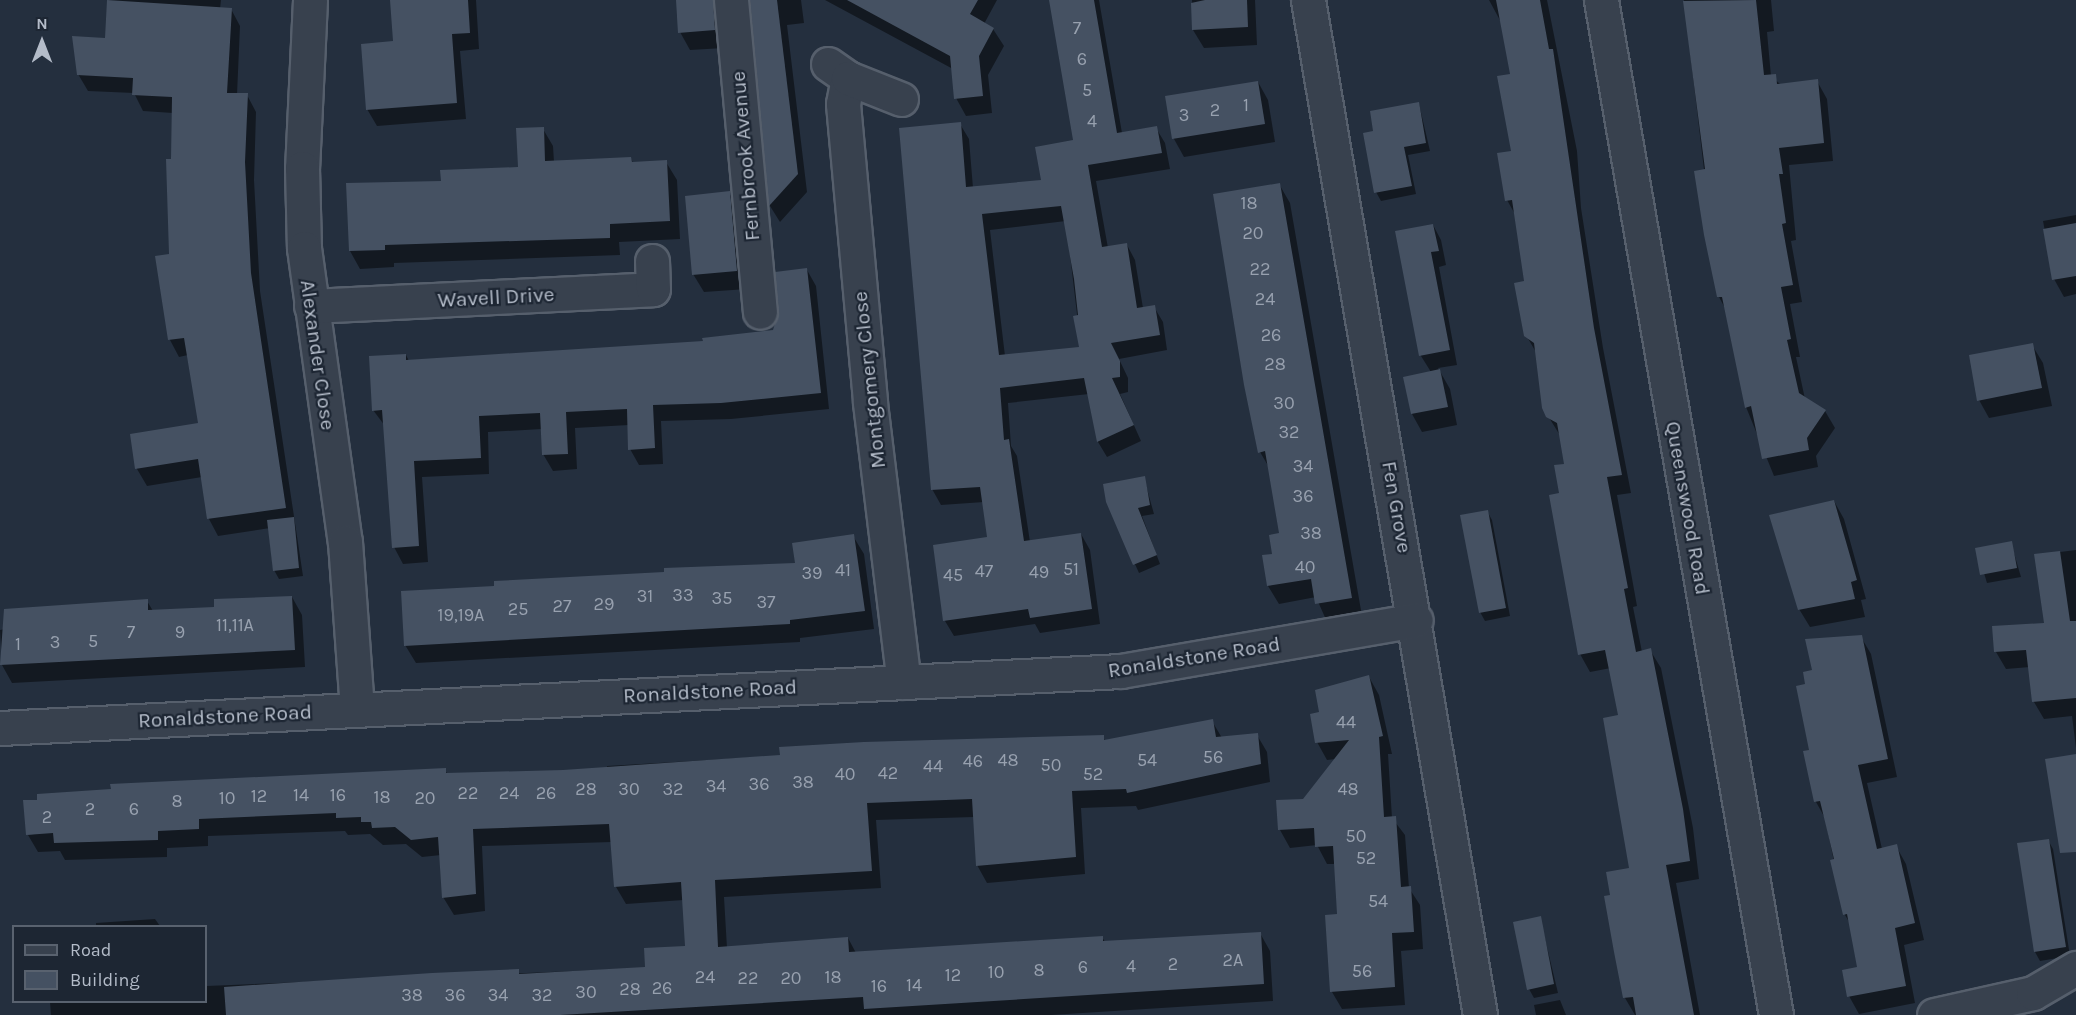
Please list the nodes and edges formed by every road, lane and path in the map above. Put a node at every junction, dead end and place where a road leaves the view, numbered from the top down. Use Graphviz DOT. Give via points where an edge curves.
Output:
graph roads {
  1 [pos="310,0"];
  2 [pos="731,0"];
  3 [pos="1308,0"];
  4 [pos="1601,0"];
  5 [pos="901,99"];
  6 [pos="651,261"];
  7 [pos="311,306"];
  8 [pos="760,312"];
  9 [pos="1416,620"];
  10 [pos="904,682"];
  11 [pos="357,709"];
  12 [pos="0,728"];
  13 [pos="2076,968"];
  14 [pos="1480,1015"];
  15 [pos="1776,1015"];
  16 [pos="1934,1015"];
  1 -- 7 [label="street, Alexander Close" via="302,208"];
  2 -- 8 [label="street, Fernbrook Avenue"];
  3 -- 9 [label="street, Fen Grove"];
  4 -- 15 [label="street, Queenswood Road"];
  5 -- 10 [label="street, Montgomery Close" via="838,71 869,390"];
  6 -- 7 [label="street, Wavell Drive" via="653,289"];
  7 -- 11 [label="street, Alexander Close" via="345,542"];
  9 -- 10 [label="street, Ronaldstone Road" via="1122,670"];
  9 -- 14 [label="street, Fen Grove"];
  10 -- 11 [label="street, Ronaldstone Road"];
  11 -- 12 [label="street, Ronaldstone Road"];
  13 -- 16 [label="street" via="2033,993"];
}
